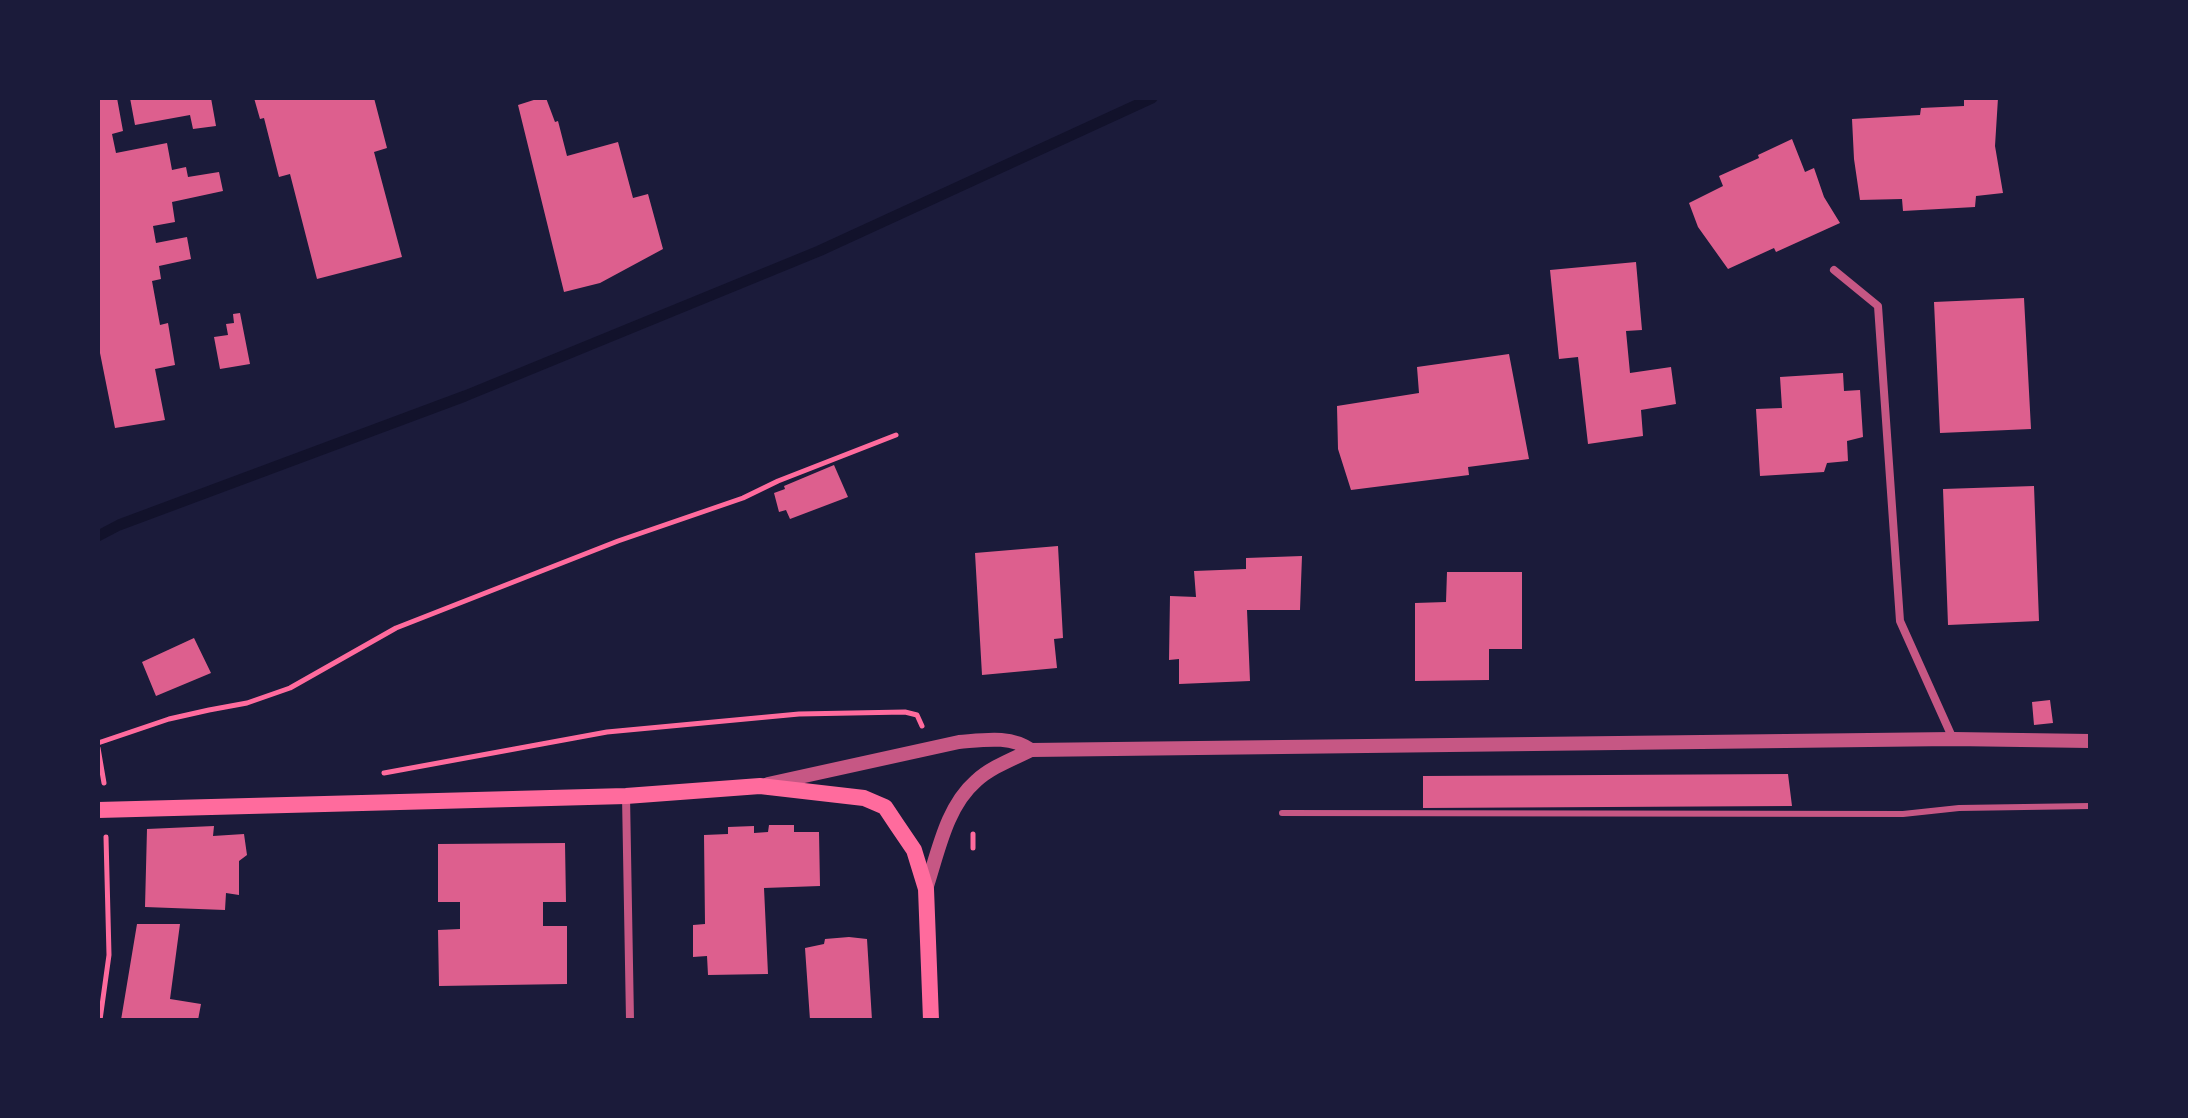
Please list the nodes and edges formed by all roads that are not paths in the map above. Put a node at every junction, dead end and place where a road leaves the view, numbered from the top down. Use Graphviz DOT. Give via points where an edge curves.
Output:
graph roads {
  1 [pos="1834,270"];
  2 [pos="1953,739"];
  3 [pos="2090,741"];
  4 [pos="1031,750"];
  5 [pos="760,786"];
  6 [pos="626,796"];
  7 [pos="2090,806"];
  8 [pos="101,809"];
  9 [pos="1282,813"];
  10 [pos="926,889"];
  11 [pos="630,1020"];
  12 [pos="931,1020"];
  1 -- 2 [label="street" via="1878,306 1900,621"];
  2 -- 3 [label="street"];
  2 -- 4 [label="street"];
  4 -- 5 [label="street" via="1010,740 959,742"];
  4 -- 10 [label="street" via="976,781 963,796"];
  5 -- 6 [label="main road"];
  5 -- 10 [label="main road" via="864,798 885,807 914,850"];
  6 -- 8 [label="main road"];
  6 -- 11 [label="street"];
  7 -- 9 [label="lane" via="1903,814"];
  10 -- 12 [label="main road"];
}
